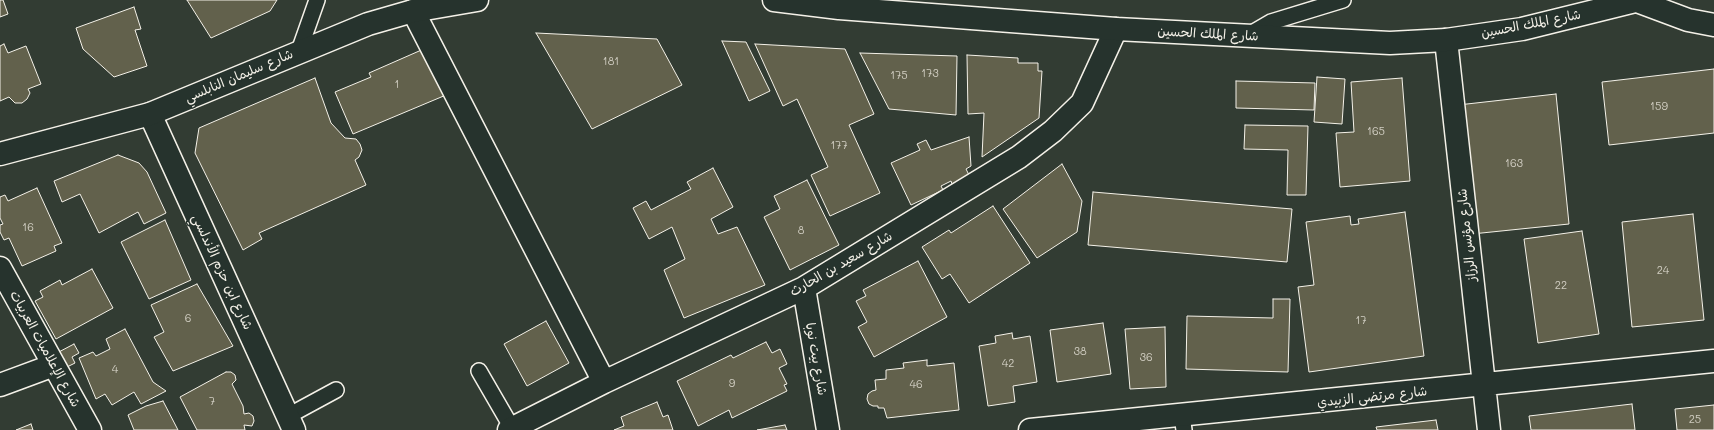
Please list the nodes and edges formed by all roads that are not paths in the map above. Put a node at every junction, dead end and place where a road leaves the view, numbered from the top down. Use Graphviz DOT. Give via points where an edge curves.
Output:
graph roads {
  1 [pos="317,0"];
  2 [pos="477,0"];
  3 [pos="774,0"];
  4 [pos="1344,0"];
  5 [pos="1638,0"];
  6 [pos="413,11"];
  7 [pos="1714,25"];
  8 [pos="1116,29"];
  9 [pos="1248,36"];
  10 [pos="1446,40"];
  11 [pos="299,51"];
  12 [pos="150,114"];
  13 [pos="0,154"];
  14 [pos="0,268"];
  15 [pos="804,288"];
  16 [pos="1714,361"];
  17 [pos="54,365"];
  18 [pos="479,371"];
  19 [pos="604,382"];
  20 [pos="0,385"];
  21 [pos="1483,386"];
  22 [pos="336,390"];
  23 [pos="291,423"];
  24 [pos="1183,423"];
  25 [pos="510,429"];
  26 [pos="90,430"];
  27 [pos="828,430"];
  28 [pos="1030,430"];
  29 [pos="1489,430"];
  1 -- 11 [label="lane"];
  2 -- 6 [label="street, شارع سليمان النابلسي"];
  3 -- 8 [label="street, شارع الملك الحسين" via="847,9"];
  4 -- 9 [label="lane" via="1271,22"];
  5 -- 7 [label="street" via="1688,20"];
  5 -- 10 [label="street, شارع الملك الحسين" via="1522,29"];
  6 -- 11 [label="street, شارع سليمان النابلسي" via="368,24"];
  6 -- 19 [label="street"];
  8 -- 9 [label="street, شارع الملك الحسين"];
  8 -- 15 [label="street, شارع سعيد بن الحارث" via="1082,103 1053,132 1019,157"];
  9 -- 10 [label="street, شارع الملك الحسين" via="1390,43"];
  10 -- 21 [label="street, شارع مؤنس الرزاز"];
  11 -- 12 [label="street, شارع سليمان النابلسي"];
  12 -- 13 [label="street, شارع سليمان النابلسي"];
  12 -- 23 [label="street, شارع ابن حزم الأندلسي"];
  14 -- 17 [label="street, شارع الإعلاميات العربيات"];
  15 -- 19 [label="street, شارع سعيد بن الحارث"];
  15 -- 27 [label="street, شارع بيت نوبا"];
  16 -- 21 [label="street, شارع مرتضى الزبيدي"];
  17 -- 20 [label="street"];
  17 -- 26 [label="street, شارع الإعلاميات العربيات"];
  18 -- 25 [label="lane"];
  19 -- 25 [label="street, شارع سعيد بن الحارث"];
  21 -- 24 [label="street, شارع مرتضى الزبيدي"];
  21 -- 29 [label="street, شارع مؤنس الرزاز"];
  22 -- 23 [label="lane"];
  24 -- 28 [label="street, شارع مرتضى الزبيدي"];
}
